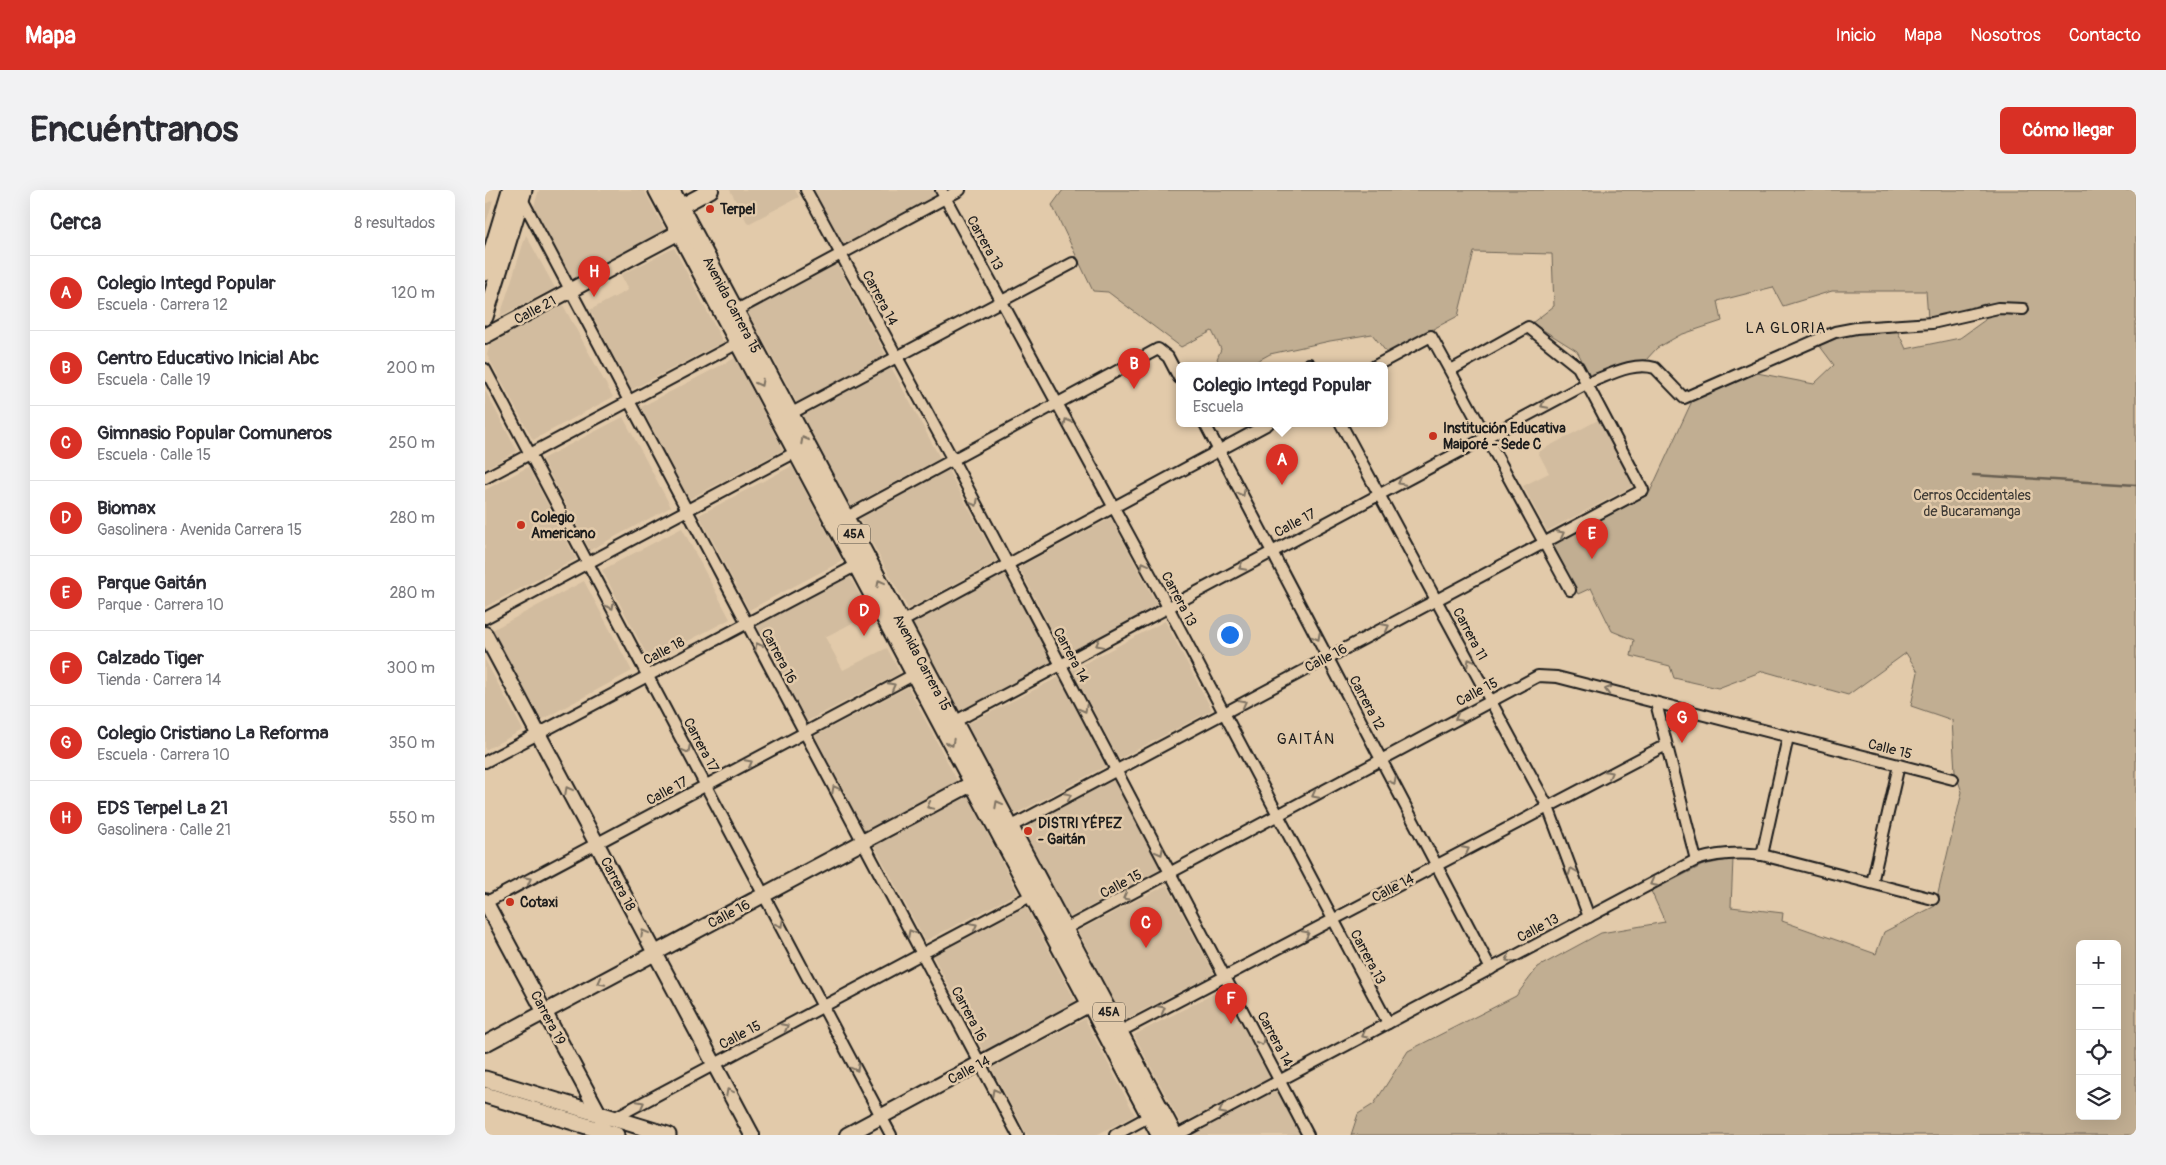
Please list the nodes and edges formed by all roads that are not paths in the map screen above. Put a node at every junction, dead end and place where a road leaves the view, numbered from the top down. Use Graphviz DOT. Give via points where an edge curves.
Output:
graph roads {
  1 [pos="657,190"];
  2 [pos="671,190"];
  3 [pos="711,190"];
  4 [pos="806,190"];
  5 [pos="960,190"];
  6 [pos="518,192"];
  7 [pos="943,194"];
  8 [pos="674,210"];
  9 [pos="685,229"];
  10 [pos="841,254"];
  11 [pos="1073,263"];
  12 [pos="485,273"];
  13 [pos="570,291"];
  14 [pos="1001,301"];
  15 [pos="2023,309"];
  16 [pos="735,311"];
  17 [pos="485,318"];
  18 [pos="485,336"];
  19 [pos="738,343"];
  20 [pos="897,357"];
  21 [pos="1382,362"];
  22 [pos="485,369"];
  23 [pos="1451,370"];
  24 [pos="1176,372"];
  25 [pos="1588,383"];
  26 [pos="628,401"];
  27 [pos="1057,404"];
  28 [pos="790,414"];
  29 [pos="1207,427"];
  30 [pos="1262,427"];
  31 [pos="1343,427"];
  32 [pos="1487,436"];
  33 [pos="1219,450"];
  34 [pos="797,452"];
  35 [pos="530,454"];
  36 [pos="953,460"];
  37 [pos="485,478"];
  38 [pos="1379,494"];
  39 [pos="1113,507"];
  40 [pos="687,511"];
  41 [pos="845,518"];
  42 [pos="1545,542"];
  43 [pos="1272,551"];
  44 [pos="589,563"];
  45 [pos="1008,564"];
  46 [pos="857,565"];
  47 [pos="1570,590"];
  48 [pos="1437,600"];
  49 [pos="1168,607"];
  50 [pos="485,618"];
  51 [pos="901,622"];
  52 [pos="746,623"];
  53 [pos="485,634"];
  54 [pos="1328,657"];
  55 [pos="1061,665"];
  56 [pos="915,674"];
  57 [pos="648,676"];
  58 [pos="1491,700"];
  59 [pos="1656,703"];
  60 [pos="1224,713"];
  61 [pos="954,722"];
  62 [pos="805,733"];
  63 [pos="538,734"];
  64 [pos="1788,737"];
  65 [pos="1666,745"];
  66 [pos="1381,759"];
  67 [pos="485,762"];
  68 [pos="1899,765"];
  69 [pos="1117,770"];
  70 [pos="1953,779"];
  71 [pos="973,783"];
  72 [pos="706,785"];
  73 [pos="1548,807"];
  74 [pos="1278,815"];
  75 [pos="1010,827"];
  76 [pos="863,842"];
  77 [pos="597,844"];
  78 [pos="1762,855"];
  79 [pos="1696,860"];
  80 [pos="1437,865"];
  81 [pos="1171,872"];
  82 [pos="1872,883"];
  83 [pos="1038,892"];
  84 [pos="764,895"];
  85 [pos="1933,899"];
  86 [pos="485,902"];
  87 [pos="1589,916"];
  88 [pos="1333,920"];
  89 [pos="1059,932"];
  90 [pos="655,953"];
  91 [pos="922,954"];
  92 [pos="1491,969"];
  93 [pos="1226,976"];
  94 [pos="1090,1004"];
  95 [pos="823,1007"];
  96 [pos="545,1012"];
  97 [pos="1388,1023"];
  98 [pos="1119,1032"];
  99 [pos="485,1044"];
  100 [pos="980,1064"];
  101 [pos="714,1065"];
  102 [pos="485,1079"];
  103 [pos="1281,1080"];
  104 [pos="485,1095"];
  105 [pos="881,1116"];
  106 [pos="1150,1116"];
  107 [pos="604,1128"];
  108 [pos="668,1135"];
  109 [pos="752,1135"];
  110 [pos="847,1135"];
  111 [pos="891,1135"];
  112 [pos="1018,1135"];
  113 [pos="1115,1135"];
  114 [pos="1160,1135"];
  115 [pos="1175,1135"];
  116 [pos="1308,1135"];
  1 -- 8 [label="main road, Avenida Carrera 15 / 45A"];
  2 -- 8 [label="main road, Avenida Carrera 15 / 45A"];
  3 -- 8 [label="street"];
  4 -- 10 [label="street, Carrera 14"];
  5 -- 7 [label="street"];
  6 -- 12 [label="main road"];
  6 -- 13 [label="street, Carrera 16"];
  6 -- 17 [label="main road"];
  7 -- 10 [label="street"];
  7 -- 14 [label="street, Carrera 13"];
  8 -- 9 [label="main road, Avenida Carrera 15 / 45A"];
  9 -- 13 [label="street, Calle 21"];
  9 -- 16 [label="main road, Avenida Carrera 15 / 45A"];
  9 -- 19 [label="main road, Avenida Carrera 15 / 45A"];
  10 -- 16 [label="street"];
  10 -- 20 [label="street, Carrera 14"];
  11 -- 14 [label="street"];
  13 -- 18 [label="street, Calle 21"];
  13 -- 26 [label="street, Carrera 16"];
  14 -- 20 [label="street"];
  14 -- 27 [label="street, Carrera 13"];
  15 -- 25 [label="street, Calle 17" via="1998,308 1932,324 1835,332 1685,398 1655,368 1629,368"];
  16 -- 28 [label="main road, Avenida Carrera 15 / 45A"];
  19 -- 26 [label="street"];
  19 -- 34 [label="main road, Avenida Carrera 15 / 45A, one-way"];
  20 -- 28 [label="street"];
  20 -- 36 [label="street, Carrera 14"];
  21 -- 23 [label="street" via="1431,336"];
  22 -- 35 [label="street, Carrera 17"];
  23 -- 25 [label="street" via="1528,327 1572,361"];
  23 -- 32 [label="street"];
  24 -- 27 [label="street" via="1168,357 1158,349"];
  25 -- 32 [label="street, Calle 17, one-way"];
  42 -- 25 [label="street, Calle 16, one-way" via="1643,490"];
  26 -- 35 [label="street"];
  26 -- 40 [label="street, Carrera 16"];
  27 -- 36 [label="street"];
  39 -- 27 [label="street, Carrera 13, one-way"];
  41 -- 28 [label="main road, Avenida Carrera 15 / 45A, one-way"];
  29 -- 33 [label="street, Carrera 12"];
  30 -- 33 [label="street"];
  31 -- 38 [label="street, Carrera 11"];
  32 -- 38 [label="street, Calle 17, one-way"];
  32 -- 42 [label="street"];
  33 -- 39 [label="street"];
  33 -- 43 [label="street, Carrera 12, one-way"];
  34 -- 40 [label="street"];
  34 -- 46 [label="main road, Avenida Carrera 15 / 45A"];
  35 -- 37 [label="street"];
  35 -- 44 [label="street, Carrera 17"];
  36 -- 41 [label="street"];
  36 -- 45 [label="street, Carrera 14, one-way"];
  38 -- 43 [label="street, Calle 17"];
  38 -- 48 [label="street, Carrera 11"];
  39 -- 45 [label="street"];
  49 -- 39 [label="street, Carrera 13, one-way"];
  40 -- 44 [label="street"];
  40 -- 52 [label="street, Carrera 16"];
  51 -- 41 [label="main road, Avenida Carrera 15 / 45A, one-way"];
  42 -- 47 [label="street"];
  42 -- 48 [label="street, Calle 16"];
  43 -- 49 [label="street, Calle 17, one-way"];
  43 -- 54 [label="street, Carrera 12, one-way"];
  44 -- 50 [label="street"];
  44 -- 57 [label="street, Carrera 17, one-way"];
  45 -- 51 [label="street"];
  45 -- 55 [label="street, Carrera 14"];
  46 -- 52 [label="street, Calle 18"];
  46 -- 56 [label="main road, Avenida Carrera 15 / 45A"];
  54 -- 48 [label="street, Calle 16, one-way"];
  58 -- 48 [label="street, Carrera 11, one-way"];
  49 -- 55 [label="street, Calle 17, one-way"];
  49 -- 60 [label="street, Carrera 13"];
  51 -- 61 [label="main road, Avenida Carrera 15 / 45A"];
  52 -- 57 [label="street, Calle 18"];
  62 -- 52 [label="street, Carrera 16, one-way"];
  53 -- 63 [label="street, Carrera 18"];
  60 -- 54 [label="street, Calle 16, one-way"];
  54 -- 66 [label="street, Carrera 12"];
  55 -- 61 [label="street, Calle 17"];
  55 -- 69 [label="street, Carrera 14, one-way"];
  62 -- 56 [label="street, Calle 17, one-way"];
  56 -- 71 [label="main road, Avenida Carrera 15 / 45A, one-way"];
  57 -- 63 [label="street, Calle 18"];
  57 -- 72 [label="street, Carrera 17, one-way"];
  59 -- 58 [label="street, Calle 15, one-way" via="1548,675 1526,681"];
  58 -- 66 [label="street, Calle 15, one-way"];
  58 -- 73 [label="street, Carrera 11"];
  59 -- 64 [label="street, Calle 15"];
  59 -- 65 [label="street"];
  60 -- 69 [label="street, Calle 16"];
  60 -- 74 [label="street, Carrera 13"];
  75 -- 61 [label="main road, Avenida Carrera 15 / 45A, one-way"];
  72 -- 62 [label="street, Calle 17, one-way"];
  76 -- 62 [label="street, Carrera 16, one-way"];
  63 -- 67 [label="street, Calle 18"];
  77 -- 63 [label="street, Carrera 18, one-way"];
  64 -- 68 [label="street, Calle 15"];
  64 -- 78 [label="street"];
  73 -- 65 [label="street, Calle 14, one-way"];
  65 -- 79 [label="street"];
  66 -- 74 [label="street, Calle 15, one-way"];
  66 -- 80 [label="street, Carrera 12, one-way"];
  68 -- 70 [label="street, Calle 15"];
  68 -- 82 [label="street"];
  75 -- 69 [label="street, Calle 16, one-way"];
  69 -- 81 [label="street, Carrera 14, one-way"];
  71 -- 76 [label="street, Calle 16, one-way"];
  71 -- 83 [label="main road, Avenida Carrera 15 / 45A"];
  72 -- 77 [label="street, Calle 17"];
  72 -- 84 [label="street, Carrera 17"];
  80 -- 73 [label="street, Calle 14, one-way"];
  87 -- 73 [label="street, Carrera 11, one-way"];
  74 -- 81 [label="street, Calle 15"];
  74 -- 88 [label="street, Carrera 13"];
  75 -- 83 [label="main road, Avenida Carrera 15 / 45A"];
  76 -- 84 [label="street, Calle 16"];
  91 -- 76 [label="street, Carrera 16, one-way"];
  86 -- 77 [label="street, Calle 17, one-way"];
  90 -- 77 [label="street, Carrera 18, one-way"];
  78 -- 79 [label="street, Calle 13" via="1729,853"];
  78 -- 82 [label="street, Calle 13"];
  79 -- 87 [label="street, Calle 13, one-way"];
  80 -- 88 [label="street, Calle 14"];
  80 -- 92 [label="street, Carrera 12"];
  81 -- 89 [label="street, Calle 15, one-way"];
  81 -- 93 [label="street, Carrera 14"];
  82 -- 85 [label="street, Calle 13"];
  83 -- 89 [label="main road, Avenida Carrera 15 / 45A"];
  91 -- 83 [label="street, Calle 15, one-way"];
  84 -- 90 [label="street, Calle 16"];
  84 -- 95 [label="street, Carrera 17, one-way"];
  86 -- 96 [label="street, Carrera 19"];
  87 -- 92 [label="street, Calle 13, one-way"];
  93 -- 88 [label="street, Calle 14, one-way"];
  88 -- 97 [label="street, Carrera 13"];
  89 -- 94 [label="main road, Avenida Carrera 15 / 45A"];
  89 -- 98 [label="main road, Avenida Carrera 15 / 45A"];
  90 -- 96 [label="street, Calle 16, one-way"];
  90 -- 101 [label="street, Carrera 18"];
  91 -- 95 [label="street, Calle 15"];
  91 -- 100 [label="street, Carrera 16"];
  92 -- 97 [label="street, Calle 13"];
  98 -- 93 [label="street, Calle 14, one-way"];
  93 -- 103 [label="street, Carrera 14, one-way"];
  94 -- 100 [label="street, Calle 14"];
  94 -- 106 [label="main road, Avenida Carrera 15 / 45A"];
  101 -- 95 [label="street, Calle 15, one-way"];
  95 -- 105 [label="street, Carrera 17, one-way"];
  96 -- 99 [label="street, Calle 16"];
  96 -- 107 [label="street, Carrera 19"];
  97 -- 103 [label="street, Calle 13, one-way"];
  98 -- 115 [label="main road, Avenida Carrera 15 / 45A"];
  100 -- 105 [label="street, Calle 14"];
  112 -- 100 [label="street, Carrera 16, one-way"];
  107 -- 101 [label="street, Calle 15, one-way"];
  109 -- 101 [label="street, Carrera 18, one-way"];
  102 -- 107 [label="main road"];
  103 -- 115 [label="street, Calle 13, one-way"];
  103 -- 116 [label="street, Carrera 14"];
  104 -- 107 [label="main road"];
  105 -- 110 [label="street, Calle 14"];
  105 -- 111 [label="street, Carrera 17"];
  106 -- 113 [label="street"];
  106 -- 114 [label="main road, Avenida Carrera 15 / 45A"];
  107 -- 108 [label="main road"];
}
